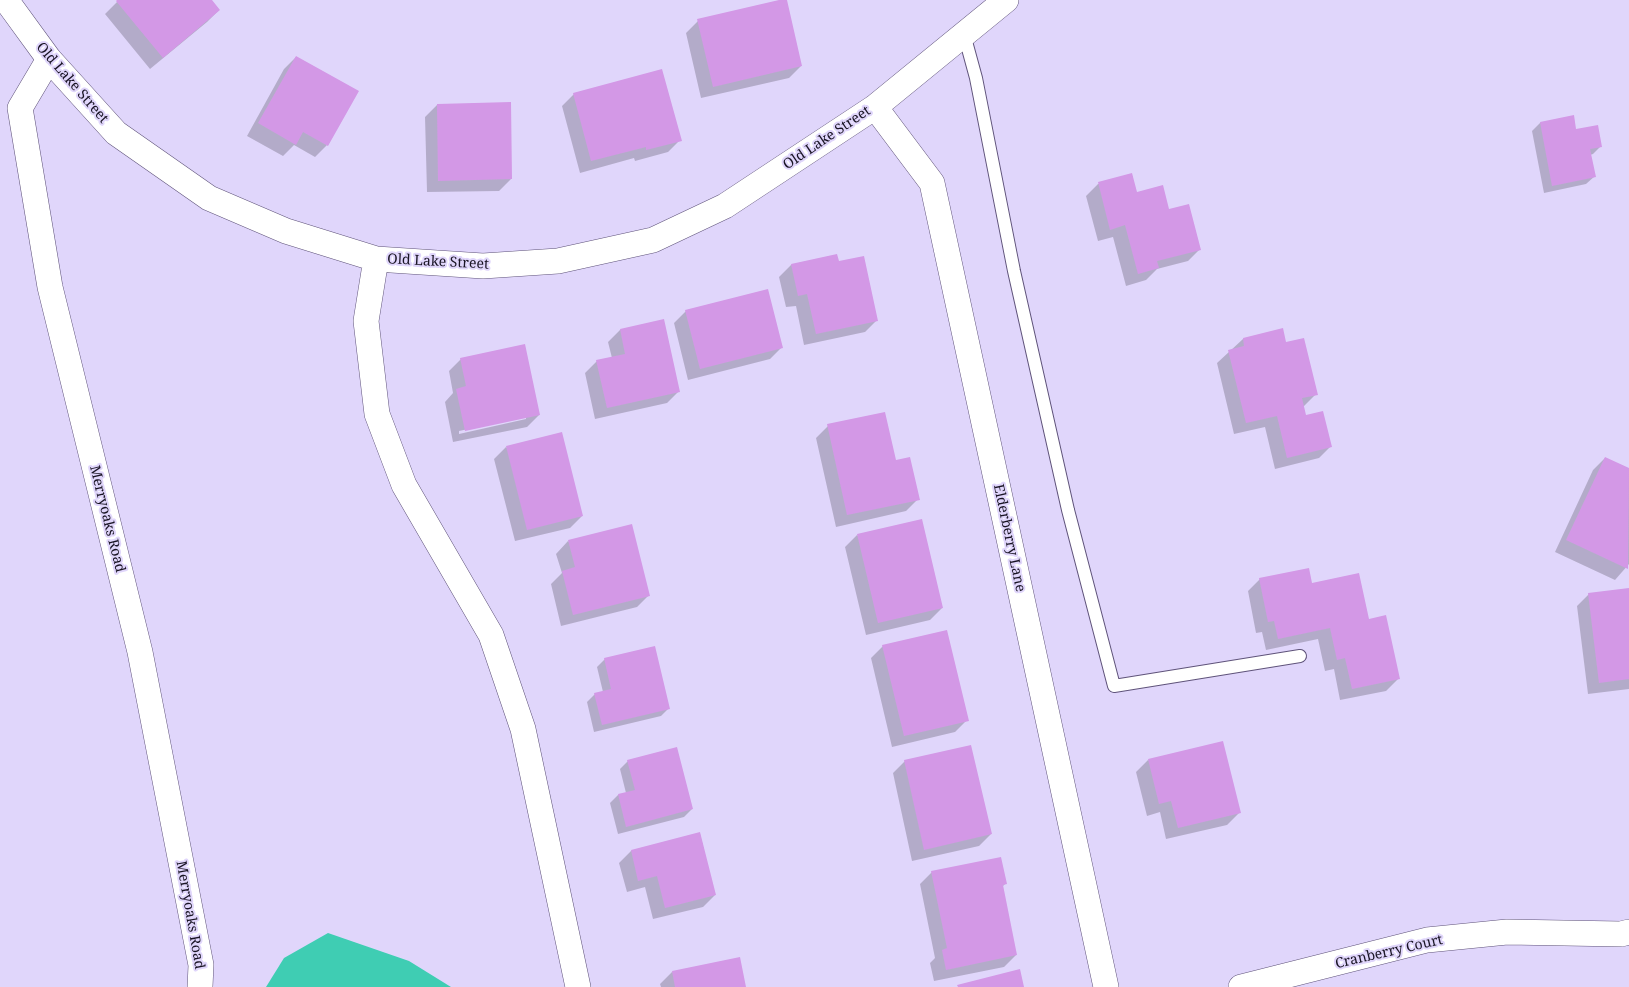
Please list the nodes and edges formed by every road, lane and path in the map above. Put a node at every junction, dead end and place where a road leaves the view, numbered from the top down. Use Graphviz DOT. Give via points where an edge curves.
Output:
graph roads {
  1 [pos="6,0"];
  2 [pos="1006,0"];
  3 [pos="964,34"];
  4 [pos="49,58"];
  5 [pos="875,107"];
  6 [pos="376,258"];
  7 [pos="1300,656"];
  8 [pos="1629,932"];
  9 [pos="200,987"];
  10 [pos="578,987"];
  11 [pos="1106,987"];
  12 [pos="1241,987"];
  1 -- 4 [label="street, Old Lake Street"];
  2 -- 3 [label="street, Old Lake Street"];
  3 -- 5 [label="street, Old Lake Street"];
  3 -- 7 [label="lane" via="1066,501 1114,686"];
  4 -- 6 [label="street, Old Lake Street" via="116,133 209,198 286,231"];
  4 -- 9 [label="street, Merryoaks Road" via="20,108 50,287 140,652 201,964"];
  5 -- 6 [label="street, Old Lake Street" via="725,206 653,240 558,261 483,266"];
  5 -- 11 [label="street, Elderberry Lane" via="932,182"];
  6 -- 10 [label="street" via="366,321 377,414 404,485 491,635 523,729"];
  8 -- 12 [label="street, Cranberry Court" via="1506,932 1427,940"];
}
